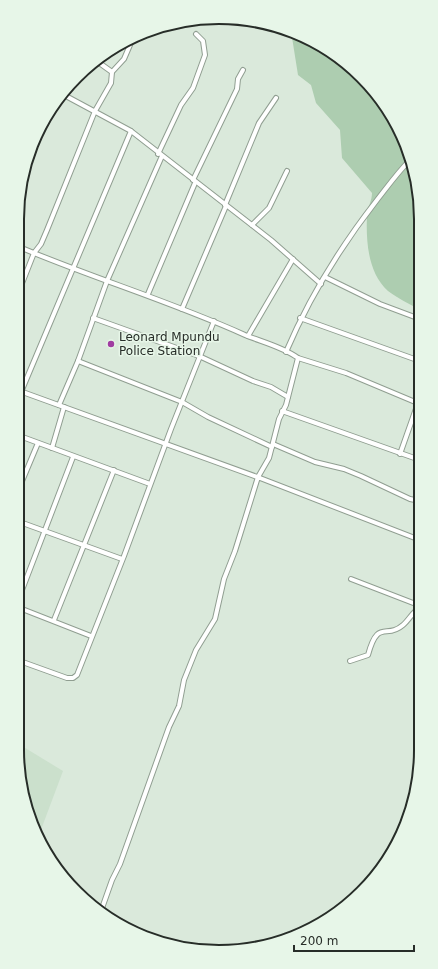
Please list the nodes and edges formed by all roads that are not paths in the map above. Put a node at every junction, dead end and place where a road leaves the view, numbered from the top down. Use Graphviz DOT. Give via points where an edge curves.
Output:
graph roads {
  1 [pos="196,34"];
  2 [pos="130,46"];
  3 [pos="100,64"];
  4 [pos="243,70"];
  5 [pos="112,72"];
  6 [pos="67,96"];
  7 [pos="276,98"];
  8 [pos="95,111"];
  9 [pos="131,131"];
  10 [pos="160,155"];
  11 [pos="406,164"];
  12 [pos="287,171"];
  13 [pos="194,182"];
  14 [pos="225,205"];
  15 [pos="252,225"];
  16 [pos="24,249"];
  17 [pos="34,253"];
  18 [pos="293,260"];
  19 [pos="72,269"];
  20 [pos="326,277"];
  21 [pos="24,278"];
  22 [pos="107,281"];
  23 [pos="321,284"];
  24 [pos="148,294"];
  25 [pos="182,309"];
  26 [pos="414,317"];
  27 [pos="93,318"];
  28 [pos="300,318"];
  29 [pos="214,321"];
  30 [pos="248,336"];
  31 [pos="286,352"];
  32 [pos="199,356"];
  33 [pos="298,358"];
  34 [pos="414,359"];
  35 [pos="78,361"];
  36 [pos="24,379"];
  37 [pos="24,393"];
  38 [pos="288,397"];
  39 [pos="182,402"];
  40 [pos="414,402"];
  41 [pos="59,404"];
  42 [pos="64,407"];
  43 [pos="282,411"];
  44 [pos="414,417"];
  45 [pos="24,438"];
  46 [pos="38,443"];
  47 [pos="166,445"];
  48 [pos="272,446"];
  49 [pos="52,448"];
  50 [pos="400,454"];
  51 [pos="73,457"];
  52 [pos="414,458"];
  53 [pos="114,470"];
  54 [pos="24,476"];
  55 [pos="258,477"];
  56 [pos="150,484"];
  57 [pos="414,500"];
  58 [pos="24,523"];
  59 [pos="46,531"];
  60 [pos="414,538"];
  61 [pos="83,544"];
  62 [pos="122,559"];
  63 [pos="351,579"];
  64 [pos="24,586"];
  65 [pos="414,604"];
  66 [pos="24,609"];
  67 [pos="414,611"];
  68 [pos="54,620"];
  69 [pos="91,636"];
  70 [pos="350,661"];
  71 [pos="24,662"];
  72 [pos="103,907"];
  1 -- 10 [label="street" via="203,42 205,55 193,88 181,105"];
  2 -- 5 [label="street" via="124,59"];
  3 -- 5 [label="street"];
  4 -- 13 [label="street" via="238,79 237,89"];
  5 -- 8 [label="street" via="111,83"];
  6 -- 8 [label="street"];
  7 -- 14 [label="street" via="259,123"];
  8 -- 9 [label="street"];
  8 -- 17 [label="street" via="47,230"];
  9 -- 10 [label="street"];
  9 -- 19 [label="street"];
  10 -- 13 [label="street"];
  10 -- 22 [label="street"];
  11 -- 20 [label="street" via="366,214"];
  12 -- 15 [label="street" via="269,208"];
  13 -- 14 [label="street"];
  13 -- 24 [label="street"];
  14 -- 15 [label="street"];
  14 -- 25 [label="street"];
  15 -- 18 [label="street"];
  16 -- 17 [label="street"];
  17 -- 19 [label="street"];
  17 -- 21 [label="street"];
  18 -- 23 [label="street"];
  18 -- 30 [label="street"];
  19 -- 22 [label="street"];
  19 -- 36 [label="street"];
  20 -- 23 [label="street"];
  20 -- 26 [label="street" via="380,304"];
  22 -- 24 [label="street"];
  22 -- 27 [label="street"];
  23 -- 28 [label="street"];
  24 -- 25 [label="street"];
  25 -- 29 [label="street"];
  27 -- 32 [label="street"];
  27 -- 35 [label="street"];
  28 -- 31 [label="street"];
  28 -- 34 [label="street"];
  29 -- 30 [label="street"];
  29 -- 32 [label="street"];
  30 -- 31 [label="street"];
  31 -- 33 [label="street"];
  32 -- 38 [label="street"];
  32 -- 39 [label="street"];
  33 -- 38 [label="street"];
  33 -- 40 [label="street" via="346,373"];
  35 -- 39 [label="street"];
  35 -- 41 [label="street"];
  37 -- 41 [label="street"];
  38 -- 43 [label="street"];
  39 -- 47 [label="street"];
  39 -- 48 [label="street" via="208,417"];
  41 -- 42 [label="street"];
  42 -- 47 [label="street"];
  42 -- 49 [label="street"];
  43 -- 48 [label="street"];
  43 -- 50 [label="street"];
  44 -- 50 [label="street"];
  45 -- 46 [label="street"];
  46 -- 49 [label="street"];
  46 -- 54 [label="street"];
  47 -- 55 [label="street"];
  47 -- 56 [label="street"];
  48 -- 55 [label="street" via="269,458"];
  48 -- 57 [label="street" via="350,472"];
  49 -- 51 [label="street"];
  50 -- 52 [label="street"];
  51 -- 53 [label="street"];
  51 -- 59 [label="street"];
  53 -- 56 [label="street"];
  53 -- 61 [label="street"];
  55 -- 60 [label="street"];
  55 -- 72 [label="street" via="224,579 215,619 196,650 184,680 179,706"];
  56 -- 62 [label="street"];
  58 -- 59 [label="street"];
  59 -- 61 [label="street"];
  59 -- 64 [label="street"];
  61 -- 62 [label="street"];
  61 -- 68 [label="street"];
  62 -- 69 [label="street"];
  63 -- 65 [label="street"];
  66 -- 68 [label="street"];
  67 -- 70 [label="street" via="396,631 384,630 376,634 368,655"];
  68 -- 69 [label="street"];
  69 -- 71 [label="street" via="77,675 73,678"];
}
